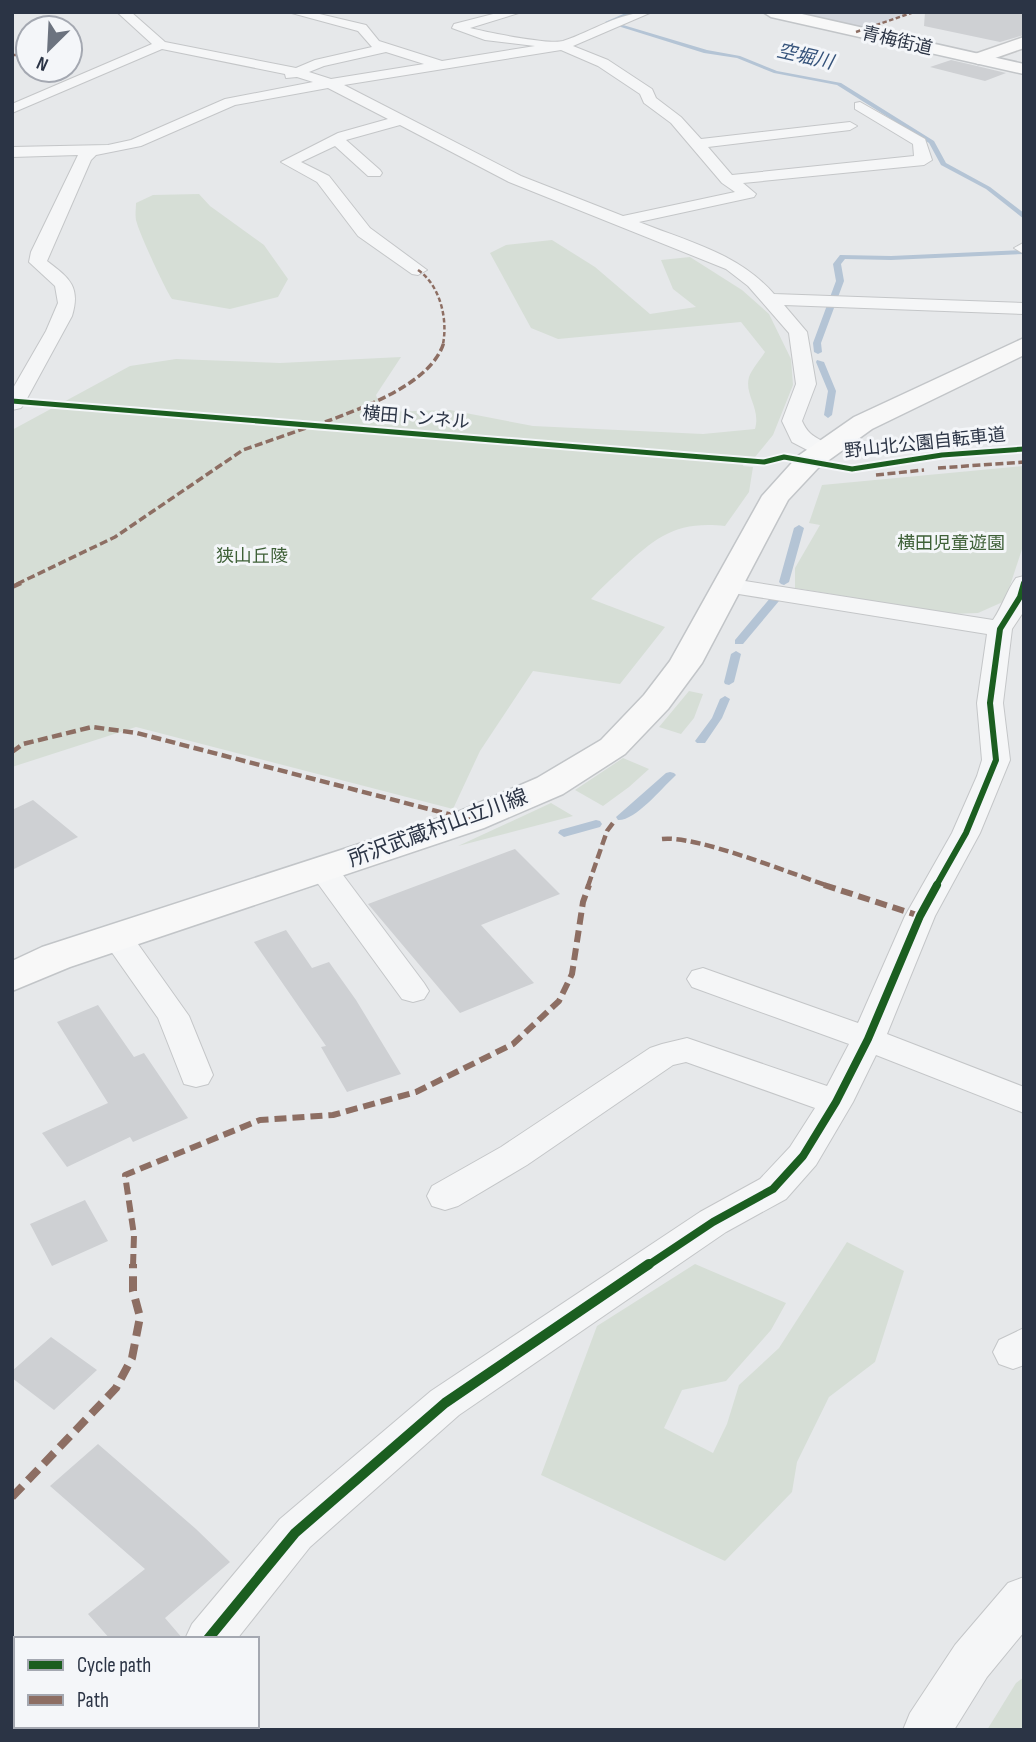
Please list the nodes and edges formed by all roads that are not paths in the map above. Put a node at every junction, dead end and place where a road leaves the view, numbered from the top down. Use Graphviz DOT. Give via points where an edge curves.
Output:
graph roads {
  1 [pos="123,12"];
  2 [pos="293,12"];
  3 [pos="516,12"];
  4 [pos="646,12"];
  5 [pos="771,12"];
  6 [pos="1024,42"];
  7 [pos="161,45"];
  8 [pos="562,46"];
  9 [pos="387,48"];
  10 [pos="978,59"];
  11 [pos="441,65"];
  12 [pos="1024,69"];
  13 [pos="295,72"];
  14 [pos="331,84"];
  15 [pos="254,96"];
  16 [pos="860,106"];
  17 [pos="12,109"];
  18 [pos="402,120"];
  19 [pos="850,126"];
  20 [pos="336,139"];
  21 [pos="699,144"];
  22 [pos="12,152"];
  23 [pos="90,152"];
  24 [pos="374,173"];
  25 [pos="728,180"];
  26 [pos="623,221"];
  27 [pos="418,270"];
  28 [pos="771,299"];
  29 [pos="1024,309"];
  30 [pos="1024,345"];
  31 [pos="14,404"];
  32 [pos="822,450"];
  33 [pos="1024,583"];
  34 [pos="726,585"];
  35 [pos="1000,629"];
  36 [pos="323,870"];
  37 [pos="117,937"];
  38 [pos="12,977"];
  39 [pos="703,979"];
  40 [pos="414,991"];
  41 [pos="868,1039"];
  42 [pos="197,1075"];
  43 [pos="1024,1101"];
  44 [pos="836,1102"];
  45 [pos="445,1196"];
  46 [pos="1024,1598"];
  47 [pos="210,1637"];
  48 [pos="927,1730"];
  1 -- 7 [label="street"];
  2 -- 9 [label="street" via="362,28 374,44"];
  3 -- 8 [label="street" via="458,28"];
  4 -- 8 [label="street"];
  5 -- 10 [label="main road, 青梅街道"];
  6 -- 10 [label="main road"];
  7 -- 13 [label="street"];
  7 -- 17 [label="street"];
  8 -- 11 [label="street"];
  8 -- 21 [label="street" via="603,62 647,92 649,100"];
  9 -- 11 [label="street"];
  9 -- 13 [label="street"];
  10 -- 12 [label="main road, 青梅街道"];
  11 -- 14 [label="street"];
  13 -- 14 [label="street"];
  13 -- 15 [label="street"];
  14 -- 15 [label="street"];
  14 -- 18 [label="street"];
  15 -- 23 [label="street" via="136,143"];
  16 -- 25 [label="street" via="920,142 924,160"];
  18 -- 20 [label="street"];
  18 -- 26 [label="street" via="515,179"];
  19 -- 21 [label="street"];
  20 -- 24 [label="street"];
  20 -- 27 [label="street" via="289,162 323,179 363,232"];
  21 -- 25 [label="street"];
  22 -- 23 [label="street"];
  23 -- 31 [label="street" via="38,262 57,277 67,293 68,307"];
  25 -- 26 [label="street" via="748,194"];
  26 -- 28 [label="street" via="732,265"];
  28 -- 29 [label="street"];
  28 -- 32 [label="street" via="798,332 806,373 804,394 792,421 794,431"];
  30 -- 32 [label="main road, 所沢武蔵村山立川線" via="863,423"];
  32 -- 34 [label="main road, 所沢武蔵村山立川線" via="776,496"];
  33 -- 35 [label="street"];
  34 -- 35 [label="street"];
  34 -- 36 [label="main road, 所沢武蔵村山立川線" via="685,663 613,747 550,786 471,820"];
  35 -- 41 [label="street" via="990,703 996,760 991,776 920,916"];
  36 -- 37 [label="main road, 所沢武蔵村山立川線"];
  36 -- 40 [label="street"];
  37 -- 38 [label="main road, 所沢武蔵村山立川線"];
  37 -- 42 [label="street" via="173,1016"];
  39 -- 41 [label="street"];
  41 -- 43 [label="street"];
  41 -- 44 [label="street"];
  44 -- 45 [label="street" via="687,1050 662,1056 514,1156"];
  44 -- 47 [label="street" via="803,1156 773,1189 713,1222 445,1403 295,1533"];
  46 -- 48 [label="street" via="971,1661"];
}
